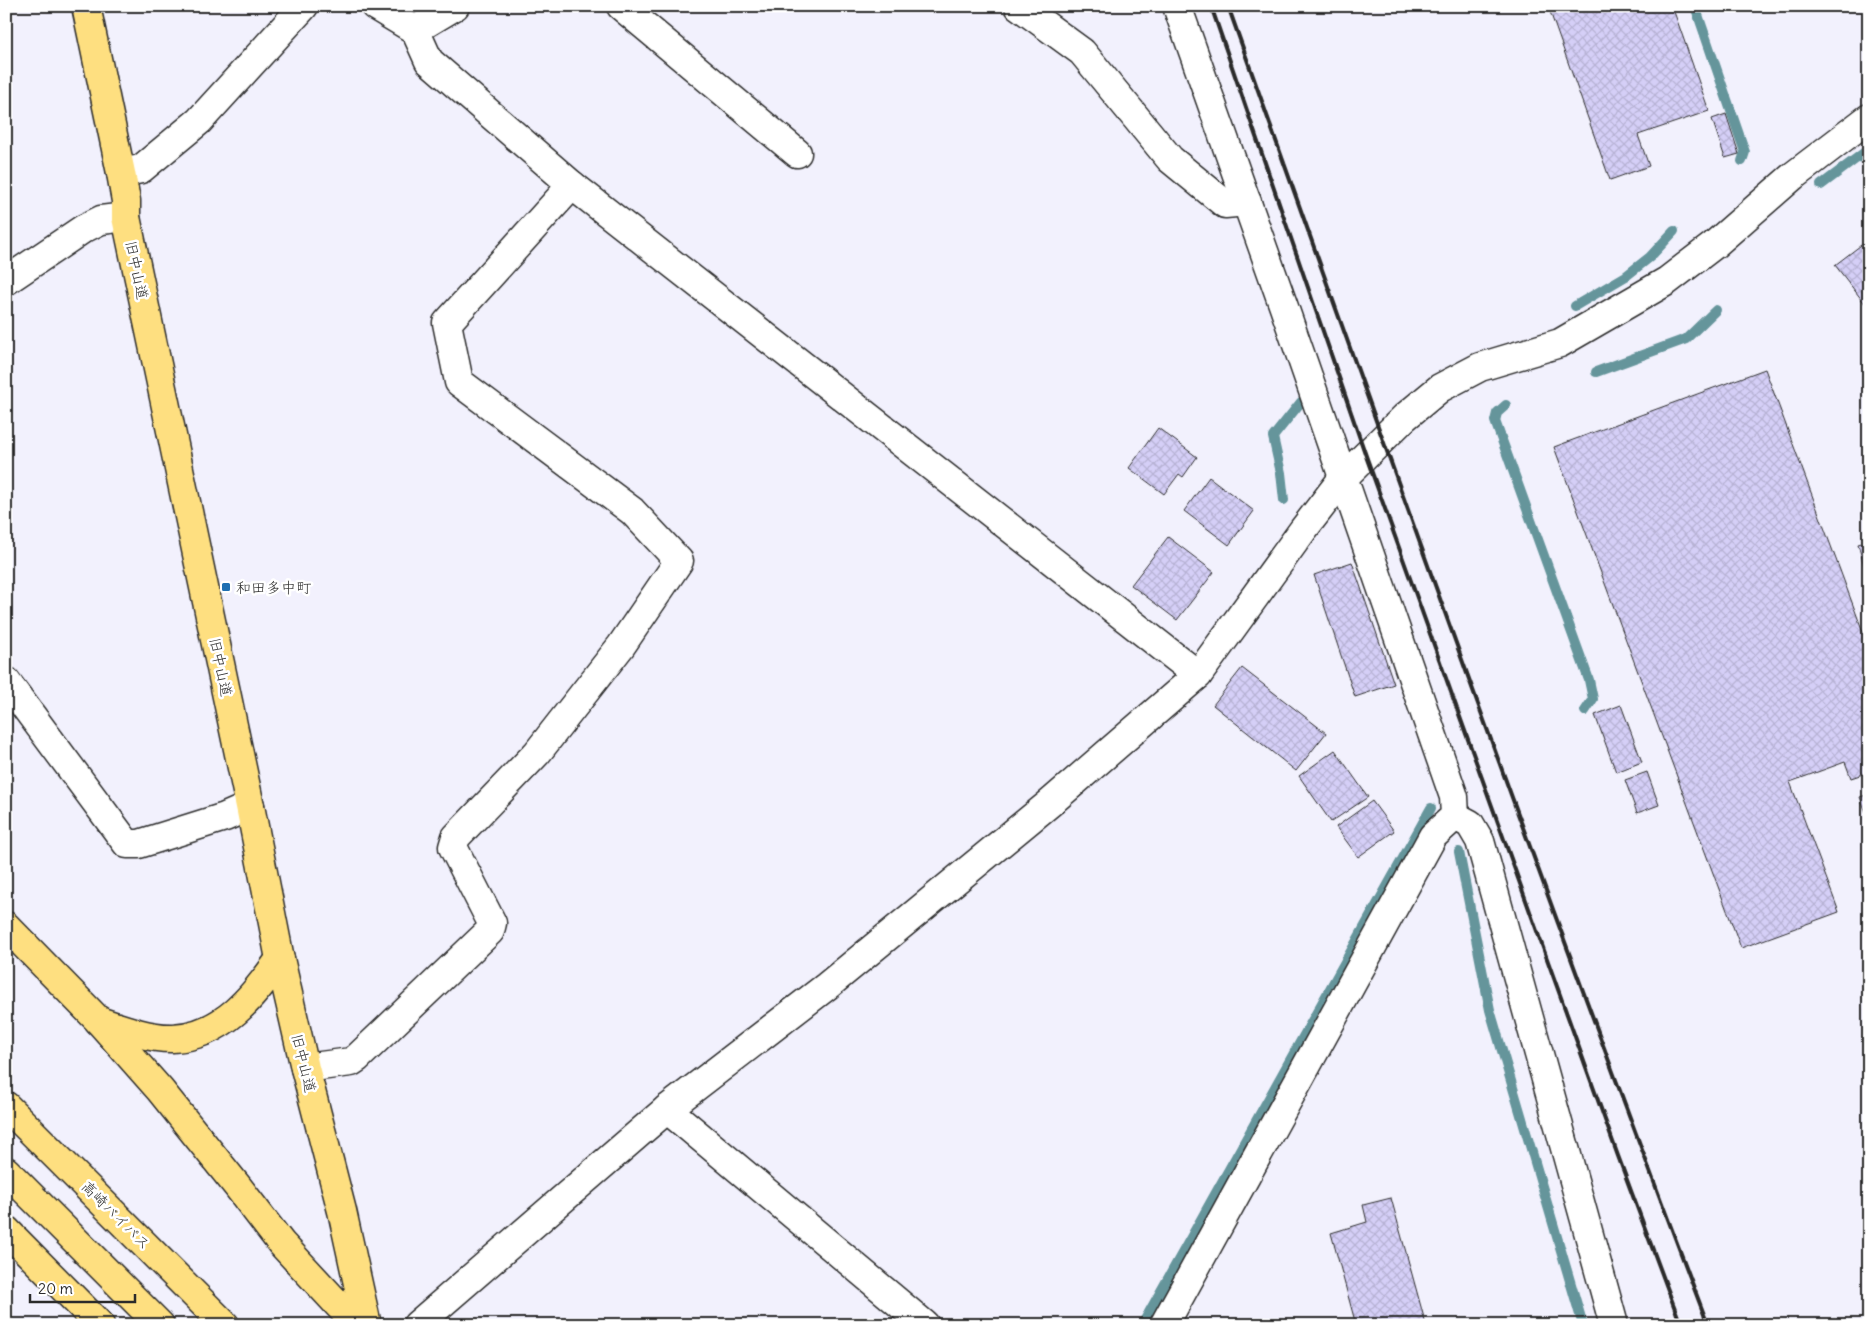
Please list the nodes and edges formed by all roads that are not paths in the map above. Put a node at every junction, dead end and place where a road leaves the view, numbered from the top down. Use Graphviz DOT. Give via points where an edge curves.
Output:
graph roads {
  1 [pos="86,6"];
  2 [pos="304,6"];
  3 [pos="375,6"];
  4 [pos="455,6"];
  5 [pos="621,6"];
  6 [pos="1019,6"];
  7 [pos="1178,6"];
  8 [pos="415,30"];
  9 [pos="1869,118"];
  10 [pos="797,153"];
  11 [pos="121,173"];
  12 [pos="572,186"];
  13 [pos="1247,202"];
  14 [pos="126,216"];
  15 [pos="6,281"];
  16 [pos="1343,478"];
  17 [pos="1198,675"];
  18 [pos="6,682"];
  19 [pos="250,806"];
  20 [pos="1455,816"];
  21 [pos="6,926"];
  22 [pos="280,959"];
  23 [pos="99,1021"];
  24 [pos="305,1068"];
  25 [pos="6,1106"];
  26 [pos="667,1109"];
  27 [pos="6,1171"];
  28 [pos="6,1230"];
  29 [pos="100,1325"];
  30 [pos="160,1325"];
  31 [pos="225,1325"];
  32 [pos="357,1325"];
  33 [pos="367,1325"];
  34 [pos="417,1325"];
  35 [pos="925,1325"];
  36 [pos="1164,1325"];
  37 [pos="1614,1325"];
  1 -- 11 [label="main road, 旧中山道"];
  2 -- 11 [label="street" via="199,120 141,169"];
  3 -- 8 [label="street"];
  4 -- 8 [label="street"];
  5 -- 10 [label="street"];
  6 -- 13 [label="street" via="1082,52 1170,158 1225,204"];
  7 -- 13 [label="street"];
  8 -- 12 [label="street" via="429,61"];
  9 -- 16 [label="street" via="1793,176 1667,281 1560,343 1480,367 1440,388 1404,417"];
  11 -- 14 [label="main road, 旧中山道"];
  12 -- 17 [label="street"];
  12 -- 24 [label="street" via="447,323 459,382 632,511 679,561 621,646 538,753 456,837 453,847 492,923 490,931 358,1058 351,1062"];
  13 -- 16 [label="street"];
  14 -- 15 [label="street" via="100,220 83,229"];
  14 -- 19 [label="main road, 旧中山道"];
  16 -- 17 [label="street"];
  16 -- 20 [label="street" via="1362,524 1454,797"];
  17 -- 26 [label="street" via="1050,803"];
  18 -- 19 [label="street" via="126,844 139,844"];
  19 -- 22 [label="main road, 旧中山道"];
  20 -- 36 [label="street" via="1433,836"];
  20 -- 37 [label="street" via="1470,824 1480,841"];
  21 -- 23 [label="main road"];
  22 -- 23 [label="main road" via="251,998 218,1024 194,1036 171,1038 129,1031"];
  22 -- 24 [label="main road, 旧中山道"];
  23 -- 32 [label="main road" via="160,1090 282,1243"];
  24 -- 33 [label="main road, 旧中山道"];
  25 -- 31 [label="main road, 高崎バイパス"];
  26 -- 34 [label="street"];
  26 -- 35 [label="street"];
  27 -- 30 [label="main road"];
  28 -- 29 [label="main road"];
}
